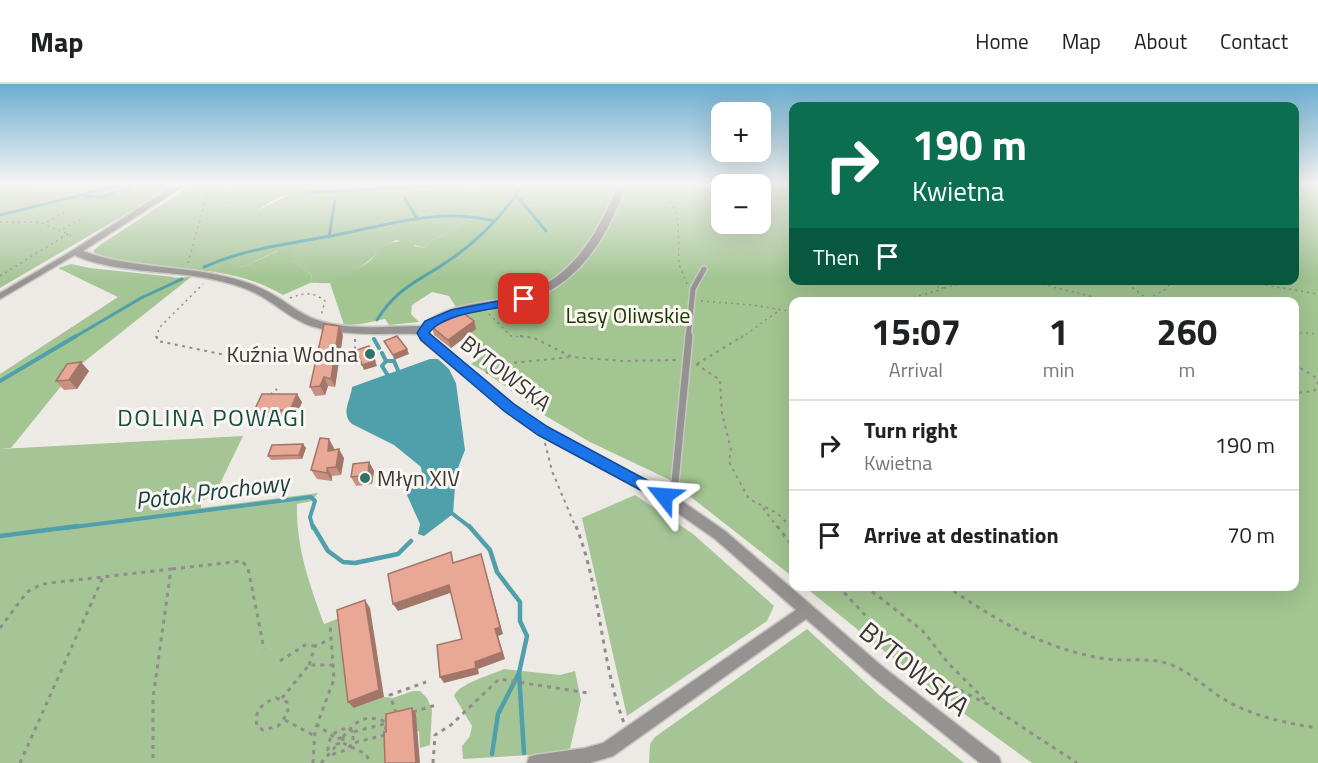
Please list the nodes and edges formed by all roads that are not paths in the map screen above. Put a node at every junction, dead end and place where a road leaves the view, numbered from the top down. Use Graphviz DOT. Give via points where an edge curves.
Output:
graph roads {
  1 [pos="133,216"];
  2 [pos="609,216"];
  3 [pos="75,252"];
  4 [pos="704,269"];
  5 [pos="0,296"];
  6 [pos="424,330"];
  7 [pos="664,496"];
  8 [pos="806,611"];
  9 [pos="536,763"];
  10 [pos="993,763"];
  1 -- 3 [label="street"];
  2 -- 6 [label="street" via="602,233 580,261 556,282 524,299 455,313"];
  3 -- 5 [label="lane"];
  3 -- 6 [label="street" via="108,264 211,276 248,286 317,324 360,331"];
  4 -- 7 [label="lane" via="693,289 675,482"];
  6 -- 7 [label="street, BYTOWSKA" via="425,337 543,431"];
  7 -- 8 [label="street, BYTOWSKA" via="720,535"];
  8 -- 9 [label="street" via="607,750"];
  8 -- 10 [label="street, BYTOWSKA"];
}
